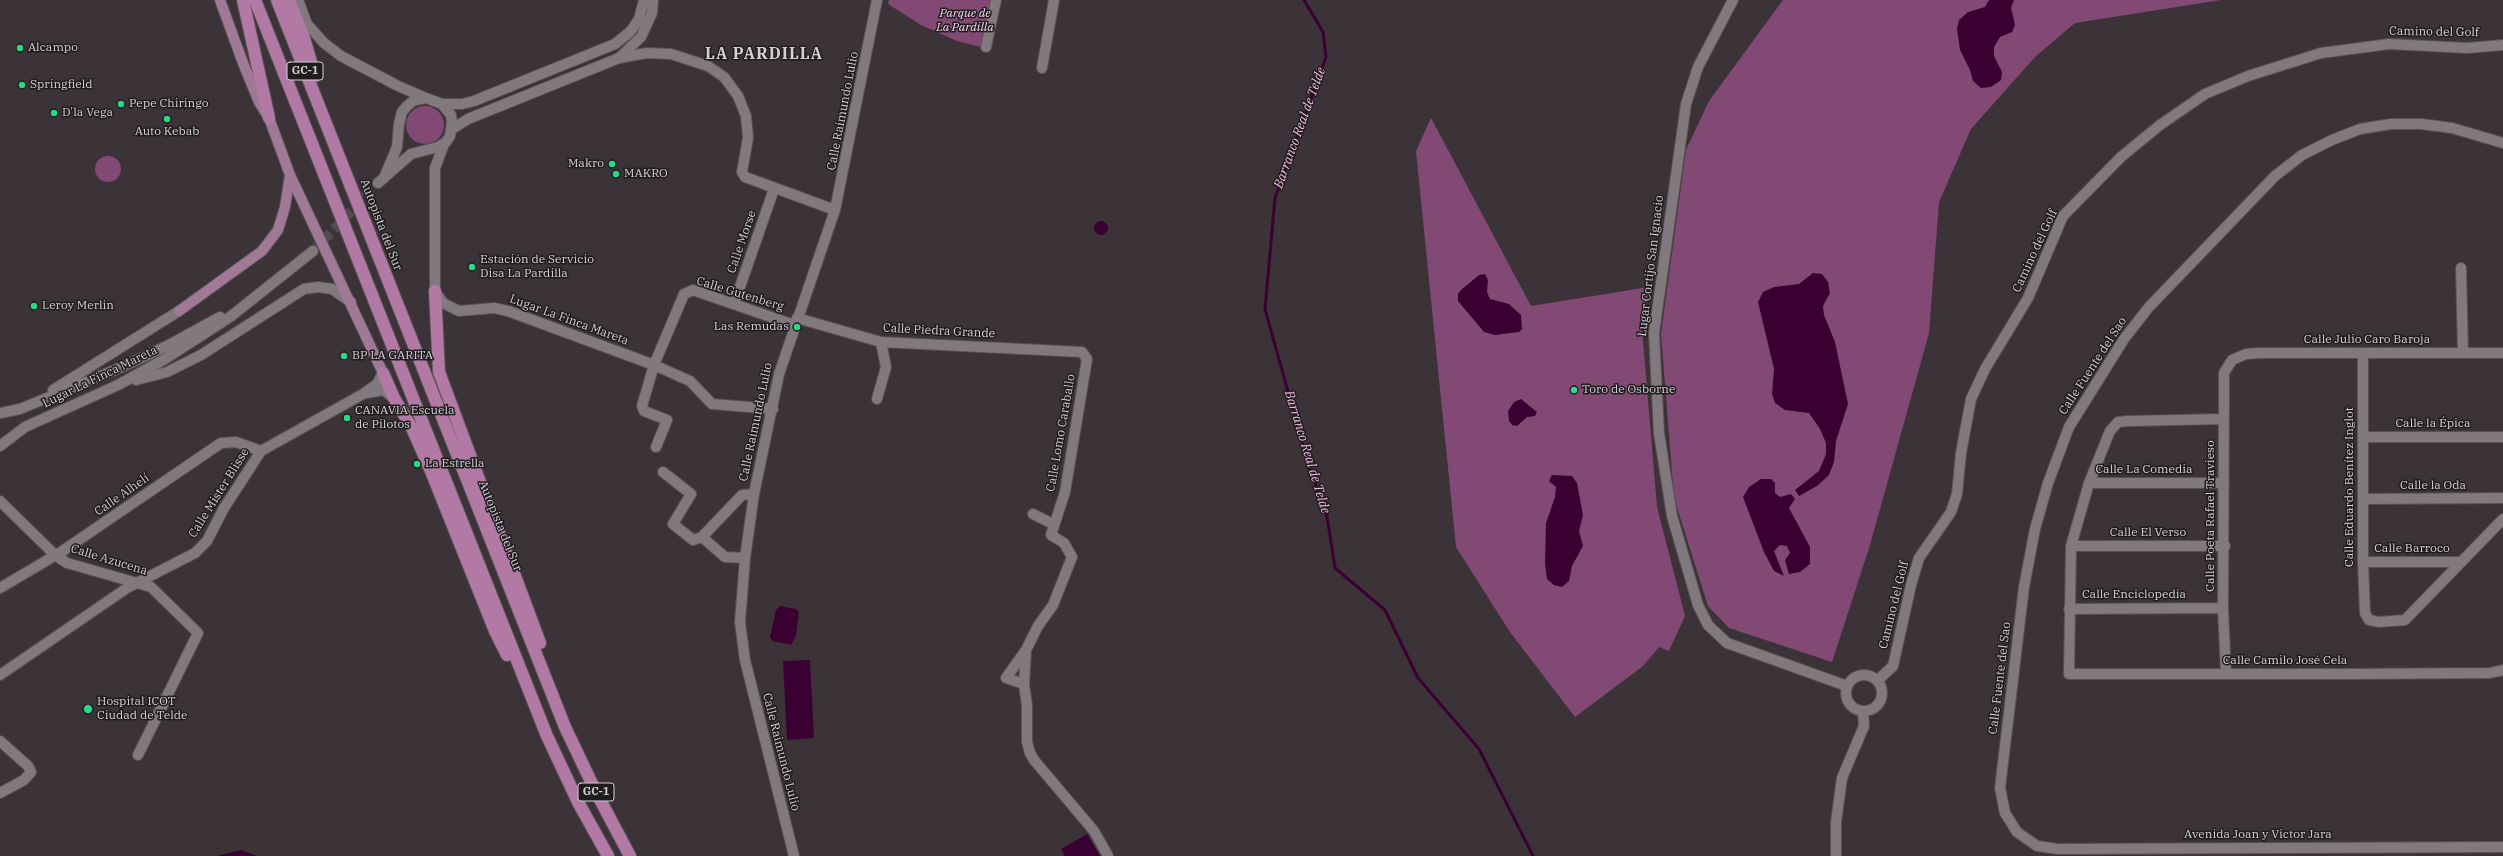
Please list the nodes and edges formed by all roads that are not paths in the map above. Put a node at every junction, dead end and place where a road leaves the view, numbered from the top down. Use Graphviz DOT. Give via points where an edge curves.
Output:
graph roads {
  1 [pos="220,0"];
  2 [pos="242,0"];
  3 [pos="255,0"];
  4 [pos="277,0"];
  5 [pos="289,0"];
  6 [pos="298,0"];
  7 [pos="644,0"];
  8 [pos="653,0"];
  9 [pos="877,0"];
  10 [pos="996,0"];
  11 [pos="1054,0"];
  12 [pos="1734,0"];
  13 [pos="2503,45"];
  14 [pos="986,47"];
  15 [pos="619,58"];
  16 [pos="1042,68"];
  17 [pos="426,98"];
  18 [pos="442,104"];
  19 [pos="269,118"];
  20 [pos="452,129"];
  21 [pos="333,141"];
  22 [pos="2503,143"];
  23 [pos="444,144"];
  24 [pos="290,175"];
  25 [pos="774,189"];
  26 [pos="835,210"];
  27 [pos="313,251"];
  28 [pos="2461,268"];
  29 [pos="269,286"];
  30 [pos="435,291"];
  31 [pos="352,302"];
  32 [pos="734,304"];
  33 [pos="179,311"];
  34 [pos="795,321"];
  35 [pos="881,342"];
  36 [pos="1082,352"];
  37 [pos="2503,352"];
  38 [pos="2363,353"];
  39 [pos="2463,353"];
  40 [pos="2232,360"];
  41 [pos="654,365"];
  42 [pos="384,373"];
  43 [pos="118,385"];
  44 [pos="363,394"];
  45 [pos="394,398"];
  46 [pos="40,399"];
  47 [pos="877,399"];
  48 [pos="772,408"];
  49 [pos="0,413"];
  50 [pos="2224,420"];
  51 [pos="2503,437"];
  52 [pos="2364,438"];
  53 [pos="0,446"];
  54 [pos="656,447"];
  55 [pos="261,451"];
  56 [pos="663,472"];
  57 [pos="2089,483"];
  58 [pos="2224,483"];
  59 [pos="754,494"];
  60 [pos="2503,498"];
  61 [pos="2363,499"];
  62 [pos="0,501"];
  63 [pos="1033,514"];
  64 [pos="2503,519"];
  65 [pos="1053,524"];
  66 [pos="702,537"];
  67 [pos="2070,546"];
  68 [pos="2225,546"];
  69 [pos="55,555"];
  70 [pos="745,558"];
  71 [pos="2363,562"];
  72 [pos="2461,562"];
  73 [pos="139,583"];
  74 [pos="0,588"];
  75 [pos="2223,608"];
  76 [pos="2069,609"];
  77 [pos="1026,650"];
  78 [pos="2502,670"];
  79 [pos="2226,674"];
  80 [pos="0,675"];
  81 [pos="1877,681"];
  82 [pos="1024,684"];
  83 [pos="1847,686"];
  84 [pos="1863,711"];
  85 [pos="566,727"];
  86 [pos="547,736"];
  87 [pos="0,741"];
  88 [pos="138,755"];
  89 [pos="0,793"];
  90 [pos="2017,832"];
  91 [pos="2503,847"];
  92 [pos="608,856"];
  93 [pos="630,856"];
  94 [pos="794,856"];
  95 [pos="1108,856"];
  96 [pos="1836,856"];
  1 -- 19 [label="main road" via="259,102"];
  2 -- 19 [label="highway"];
  3 -- 86 [label="highway, GC-1"];
  4 -- 21 [label="highway, Autopista del Sur / GC-1"];
  5 -- 21 [label="highway" via="304,38"];
  6 -- 17 [label="street" via="307,24 324,43 341,56"];
  7 -- 18 [label="street" via="639,18 631,31 615,44 474,101"];
  8 -- 15 [label="street" via="652,13 640,38"];
  9 -- 26 [label="street, Calle Raimundo Lulio"];
  10 -- 14 [label="street"];
  11 -- 16 [label="street"];
  12 -- 83 [label="street, Lugar Cortijo San Ignacio" via="1698,67 1686,104 1654,333 1659,433 1672,516 1698,605 1708,625 1727,643"];
  13 -- 81 [label="street, Camino del Golf" via="2468,48 2389,44 2321,53 2248,76 2205,94 2160,125 2121,157 2063,216 2028,298 1985,368 1971,400 1957,494 1951,512 1919,558 1893,666"];
  15 -- 20 [label="street" via="468,119"];
  15 -- 25 [label="street" via="647,53 671,54 708,66 724,77 738,96 746,116 748,138 742,172 745,177"];
  17 -- 18 [label="street"];
  17 -- 23 [label="street" via="413,102 402,112 397,147 381,180 411,154"];
  18 -- 20 [label="street" via="451,115"];
  19 -- 24 [label="main road"];
  20 -- 23 [label="street"];
  21 -- 85 [label="highway, Autopista del Sur / GC-1"];
  22 -- 90 [label="street, Calle Fuente del Sao" via="2452,128 2391,124 2360,129 2302,155 2275,176 2148,307 2124,339 2069,427 2048,482 2035,529 2024,587 2000,788 2005,813"];
  23 -- 30 [label="street" via="435,168"];
  24 -- 31 [label="main road"];
  24 -- 33 [label="main road" via="278,230 262,250"];
  25 -- 26 [label="street"];
  25 -- 32 [label="street, Calle Morse"];
  26 -- 34 [label="street, Calle Raimundo Lulio"];
  27 -- 29 [label="street, Lugar La Finca Mareta"];
  28 -- 39 [label="street"];
  29 -- 43 [label="street, Lugar La Finca Mareta" via="196,340"];
  29 -- 46 [label="street, Lugar La Finca Mareta" via="169,345 122,367"];
  30 -- 41 [label="street, Lugar La Finca Mareta" via="443,303 459,311 494,308 508,311"];
  30 -- 85 [label="highway" via="439,372 532,617"];
  31 -- 42 [label="main road"];
  31 -- 43 [label="street" via="332,289 304,289 201,355 167,372"];
  32 -- 34 [label="street, Calle Gutenberg"];
  32 -- 41 [label="street, Calle Gutenberg" via="689,290 684,294"];
  33 -- 46 [label="street"];
  34 -- 35 [label="street, Calle Piedra Grande"];
  34 -- 48 [label="street, Calle Raimundo Lulio" via="778,374"];
  35 -- 36 [label="street, Calle Piedra Grande"];
  35 -- 47 [label="street" via="886,367"];
  36 -- 65 [label="street, Calle Lomo Caraballo" via="1087,359 1068,477"];
  37 -- 39 [label="street, Calle Julio Caro Baroja"];
  38 -- 39 [label="street, Calle Julio Caro Baroja"];
  38 -- 40 [label="street, Calle Julio Caro Baroja" via="2259,353 2246,354"];
  38 -- 52 [label="street, Calle Eduardo Benítez Inglot"];
  40 -- 50 [label="street, Calle Poeta Rafael Travieso" via="2224,372"];
  41 -- 48 [label="street, Lugar La Finca Mareta" via="690,381 712,404"];
  41 -- 54 [label="street" via="642,406 644,411 667,420"];
  42 -- 44 [label="street, Calle Mister Blisse" via="377,384"];
  42 -- 45 [label="highway"];
  43 -- 53 [label="street, Lugar La Finca Mareta" via="25,428"];
  44 -- 45 [label="street, Calle Mister Blisse" via="383,390"];
  44 -- 55 [label="street, Calle Mister Blisse"];
  45 -- 86 [label="highway" via="412,428 495,630"];
  46 -- 49 [label="street, Lugar La Finca Mareta" via="20,409"];
  48 -- 59 [label="street, Calle Raimundo Lulio"];
  50 -- 57 [label="street" via="2118,422 2110,431"];
  50 -- 58 [label="street, Calle Poeta Rafael Travieso"];
  51 -- 52 [label="street, Calle la Épica"];
  52 -- 61 [label="street, Calle Eduardo Benítez Inglot"];
  55 -- 69 [label="street, Calle Alhelí" via="236,442 221,443"];
  55 -- 73 [label="street, Calle Mister Blisse" via="224,508 207,541 196,553"];
  56 -- 66 [label="street" via="691,494 673,524 694,540"];
  57 -- 58 [label="street, Calle La Comedia"];
  57 -- 67 [label="street"];
  58 -- 68 [label="street, Calle Poeta Rafael Travieso"];
  59 -- 66 [label="street" via="742,495"];
  59 -- 70 [label="street, Calle Raimundo Lulio"];
  60 -- 61 [label="street, Calle la Oda"];
  61 -- 71 [label="street, Calle Eduardo Benítez Inglot"];
  62 -- 69 [label="street, Calle Azucena"];
  63 -- 65 [label="street"];
  64 -- 72 [label="street"];
  65 -- 77 [label="street" via="1051,535 1064,543 1072,557 1053,605 1038,626"];
  66 -- 70 [label="street" via="725,557"];
  67 -- 68 [label="street, Calle El Verso"];
  67 -- 76 [label="street"];
  68 -- 75 [label="street, Calle Poeta Rafael Travieso"];
  69 -- 73 [label="street, Calle Azucena" via="66,562"];
  69 -- 74 [label="street, Calle Alhelí"];
  70 -- 94 [label="street, Calle Raimundo Lulio" via="740,622 744,660"];
  71 -- 72 [label="street, Calle Barroco"];
  71 -- 72 [label="street, Calle Eduardo Benítez Inglot" via="2365,613 2369,620 2379,622 2406,620"];
  73 -- 80 [label="street, Calle Mister Blisse" via="126,588"];
  73 -- 88 [label="street, Calle Azucena" via="151,587 198,633"];
  75 -- 76 [label="street, Calle Enciclopedia"];
  75 -- 79 [label="street, Calle Poeta Rafael Travieso"];
  76 -- 79 [label="street, Calle Camilo José Cela" via="2069,674"];
  77 -- 82 [label="street"];
  77 -- 82 [label="street" via="1006,678"];
  78 -- 79 [label="street, Calle Camilo José Cela" via="2466,673"];
  81 -- 83 [label="street" via="1864,675 1851,680"];
  81 -- 84 [label="street" via="1881,686 1882,698 1875,708"];
  82 -- 95 [label="street" via="1027,742 1030,753 1094,832"];
  83 -- 84 [label="street" via="1847,700 1857,710"];
  84 -- 96 [label="street" via="1864,726 1842,778 1836,822"];
  85 -- 93 [label="highway, Autopista del Sur / GC-1" via="596,792"];
  86 -- 92 [label="highway, GC-1" via="578,802"];
  87 -- 89 [label="street" via="28,766 31,772 24,780"];
  90 -- 91 [label="street, Avenida Joan y Victor Jara" via="2036,846 2058,849"];
}
